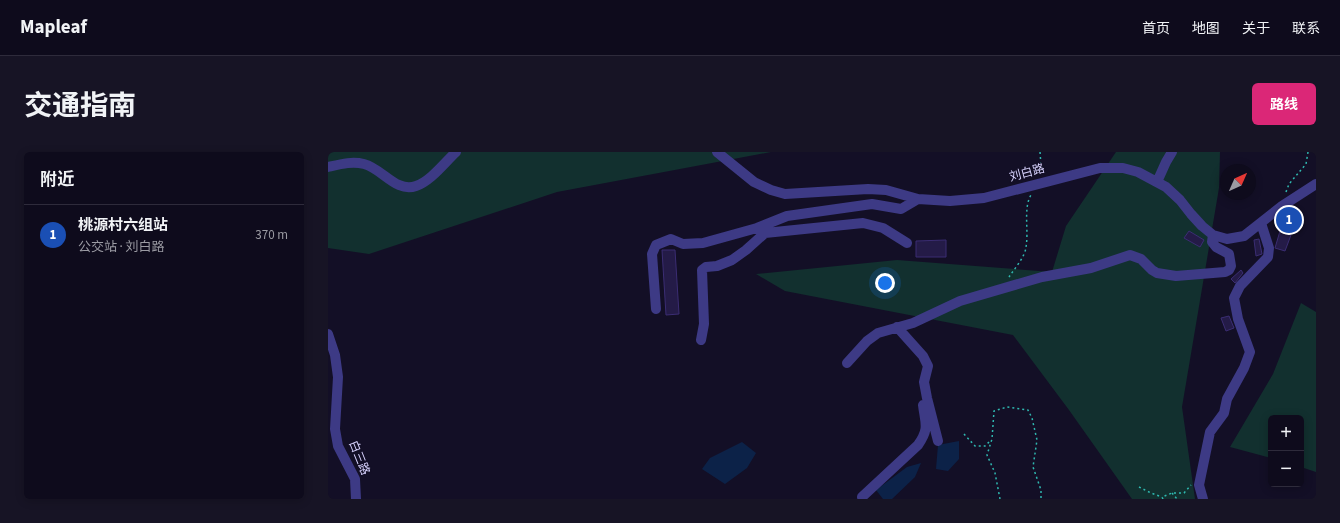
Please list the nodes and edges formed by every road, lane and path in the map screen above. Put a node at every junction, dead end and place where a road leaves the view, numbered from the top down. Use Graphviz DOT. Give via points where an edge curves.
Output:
graph roads {
  1 [pos="456,152"];
  2 [pos="717,152"];
  3 [pos="1040,152"];
  4 [pos="1172,152"];
  5 [pos="1308,152"];
  6 [pos="328,167"];
  7 [pos="1047,181"];
  8 [pos="1157,182"];
  9 [pos="1316,184"];
  10 [pos="1024,187"];
  11 [pos="918,199"];
  12 [pos="1282,206"];
  13 [pos="1261,223"];
  14 [pos="761,231"];
  15 [pos="1213,235"];
  16 [pos="907,243"];
  17 [pos="1008,278"];
  18 [pos="656,309"];
  19 [pos="897,327"];
  20 [pos="328,334"];
  21 [pos="701,340"];
  22 [pos="848,363"];
  23 [pos="927,398"];
  24 [pos="964,434"];
  25 [pos="992,439"];
  26 [pos="938,441"];
  27 [pos="1199,484"];
  28 [pos="1139,487"];
  29 [pos="1172,493"];
  30 [pos="862,497"];
  31 [pos="1162,498"];
  32 [pos="356,499"];
  33 [pos="1000,499"];
  34 [pos="1041,499"];
  35 [pos="1177,499"];
  36 [pos="1203,499"];
  1 -- 6 [label="street" via="428,179 416,186 396,184 378,170 365,165 350,162"];
  2 -- 11 [label="street, 刘白路" via="754,182 785,194 868,189 886,190"];
  3 -- 7 [label="path"];
  4 -- 8 [label="street"];
  5 -- 12 [label="path" via="1306,164 1289,184"];
  7 -- 8 [label="street, 刘白路" via="1100,168 1123,168 1138,172"];
  7 -- 10 [label="street, 刘白路"];
  8 -- 15 [label="street, 刘白路" via="1180,200"];
  9 -- 12 [label="street"];
  10 -- 11 [label="street, 刘白路" via="984,198 950,201"];
  10 -- 17 [label="path" via="1034,190 1027,201 1026,249"];
  11 -- 14 [label="street" via="901,209 872,204 787,216"];
  12 -- 13 [label="street"];
  13 -- 15 [label="street" via="1244,236 1227,239"];
  13 -- 27 [label="street" via="1269,248 1268,257 1240,286 1234,298 1238,319 1250,352 1227,399 1224,413 1210,432"];
  14 -- 16 [label="street" via="863,223 884,228"];
  14 -- 18 [label="street" via="703,243 683,244 671,239 656,245 652,254"];
  14 -- 21 [label="street" via="746,250 732,260 702,270 704,324"];
  15 -- 19 [label="street, 刘白路" via="1212,242 1216,247 1229,254 1230,270 1176,276 1157,273 1141,259 1130,255 1091,268 1042,277 960,301 913,323"];
  19 -- 22 [label="street" via="878,333 866,341"];
  19 -- 23 [label="street" via="923,356 928,366 924,382"];
  20 -- 32 [label="street, 白三路" via="335,355 338,377 335,429 338,446 355,479"];
  23 -- 26 [label="street"];
  23 -- 30 [label="street" via="923,406 927,429 924,437"];
  24 -- 25 [label="path" via="975,446 985,446"];
  25 -- 33 [label="path" via="987,456 995,473"];
  25 -- 34 [label="path" via="994,411 1007,407 1028,410 1037,440 1033,466 1041,490"];
  27 -- 29 [label="path" via="1192,485 1184,493"];
  27 -- 36 [label="street"];
  28 -- 31 [label="path"];
  29 -- 31 [label="path"];
  29 -- 35 [label="path"];
}
